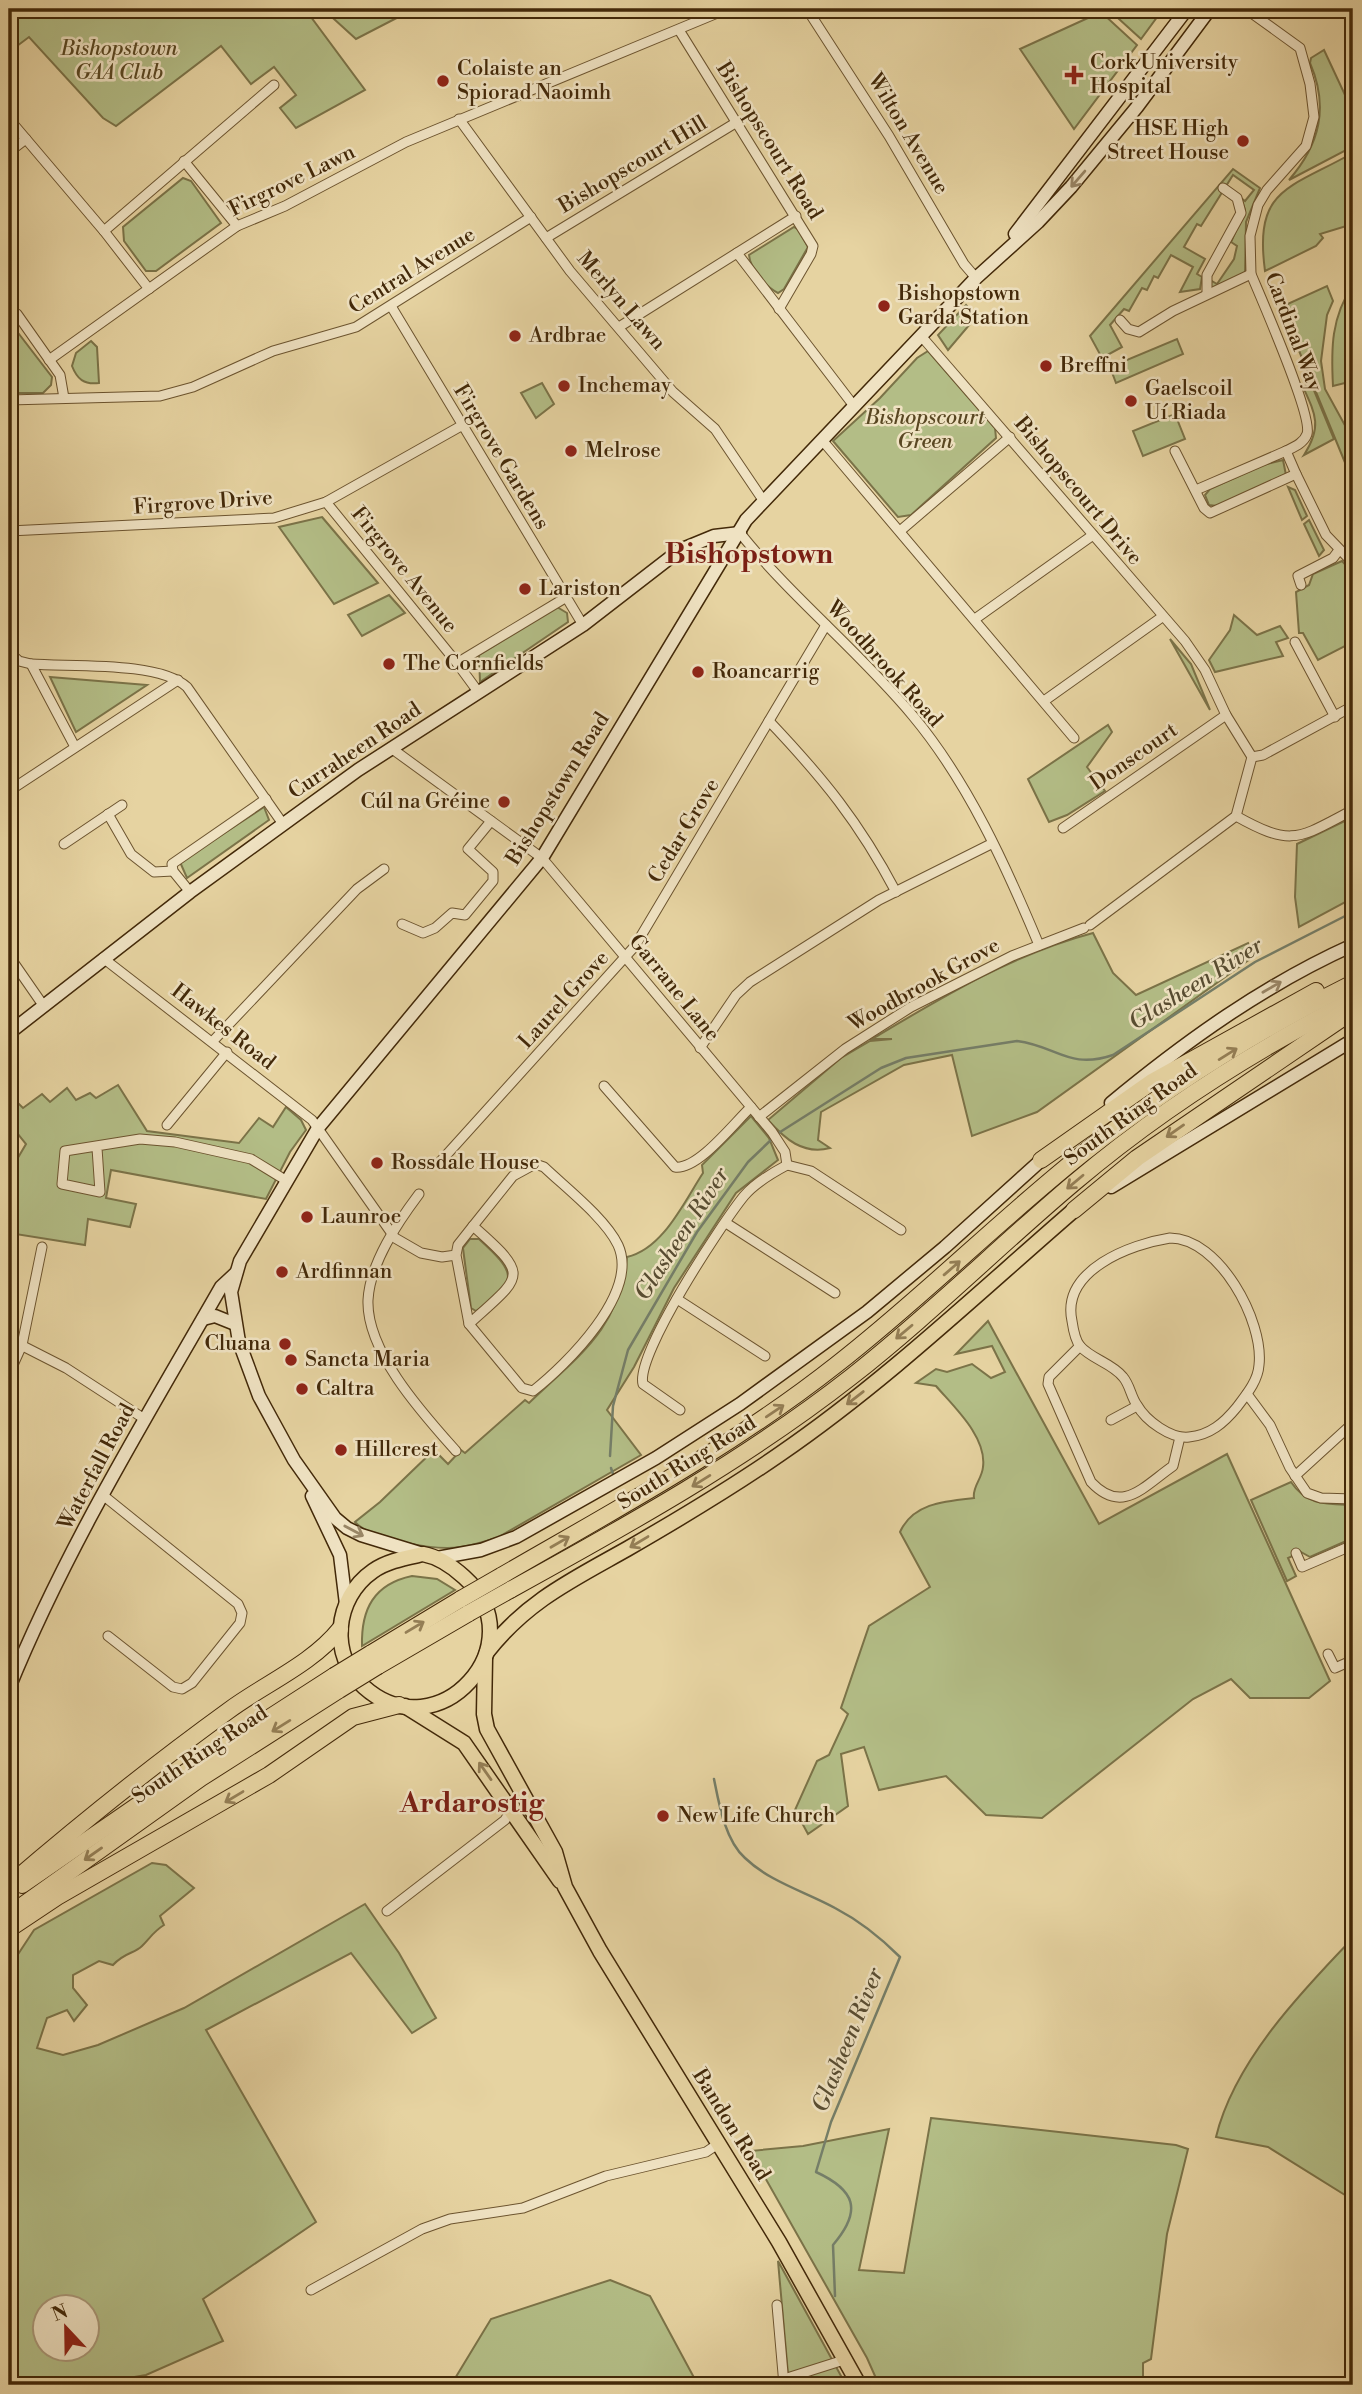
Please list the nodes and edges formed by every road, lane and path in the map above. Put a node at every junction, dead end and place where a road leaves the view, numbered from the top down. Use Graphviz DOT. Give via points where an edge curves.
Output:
graph roads {
  1 [pos="727,9"];
  2 [pos="807,9"];
  3 [pos="1187,9"];
  4 [pos="1210,9"];
  5 [pos="1246,9"];
  6 [pos="679,30"];
  7 [pos="274,85"];
  8 [pos="9,119"];
  9 [pos="459,119"];
  10 [pos="737,122"];
  11 [pos="26,139"];
  12 [pos="9,152"];
  13 [pos="184,161"];
  14 [pos="1223,188"];
  15 [pos="796,216"];
  16 [pos="531,218"];
  17 [pos="237,226"];
  18 [pos="104,231"];
  19 [pos="546,238"];
  20 [pos="737,253"];
  21 [pos="993,261"];
  22 [pos="1251,274"];
  23 [pos="976,278"];
  24 [pos="149,289"];
  25 [pos="1208,293"];
  26 [pos="391,306"];
  27 [pos="779,309"];
  28 [pos="9,313"];
  29 [pos="1120,320"];
  30 [pos="619,327"];
  31 [pos="922,337"];
  32 [pos="49,360"];
  33 [pos="64,398"];
  34 [pos="9,400"];
  35 [pos="854,406"];
  36 [pos="461,426"];
  37 [pos="1010,437"];
  38 [pos="821,440"];
  39 [pos="1286,450"];
  40 [pos="1175,451"];
  41 [pos="1296,474"];
  42 [pos="1196,491"];
  43 [pos="763,500"];
  44 [pos="326,502"];
  45 [pos="9,531"];
  46 [pos="900,531"];
  47 [pos="740,533"];
  48 [pos="1093,535"];
  49 [pos="1339,550"];
  50 [pos="1353,563"];
  51 [pos="1300,580"];
  52 [pos="565,598"];
  53 [pos="1162,617"];
  54 [pos="975,619"];
  55 [pos="583,625"];
  56 [pos="826,625"];
  57 [pos="1295,642"];
  58 [pos="9,652"];
  59 [pos="457,663"];
  60 [pos="31,664"];
  61 [pos="178,680"];
  62 [pos="479,694"];
  63 [pos="1044,702"];
  64 [pos="1353,706"];
  65 [pos="1226,715"];
  66 [pos="1335,717"];
  67 [pos="769,721"];
  68 [pos="1074,738"];
  69 [pos="75,747"];
  70 [pos="391,748"];
  71 [pos="1252,757"];
  72 [pos="9,791"];
  73 [pos="266,799"];
  74 [pos="121,805"];
  75 [pos="1353,810"];
  76 [pos="108,814"];
  77 [pos="1236,816"];
  78 [pos="491,821"];
  79 [pos="283,824"];
  80 [pos="1063,828"];
  81 [pos="64,844"];
  82 [pos="991,844"];
  83 [pos="542,858"];
  84 [pos="384,869"];
  85 [pos="173,871"];
  86 [pos="190,892"];
  87 [pos="896,892"];
  88 [pos="402,924"];
  89 [pos="1039,945"];
  90 [pos="1353,945"];
  91 [pos="9,957"];
  92 [pos="626,957"];
  93 [pos="103,958"];
  94 [pos="1353,975"];
  95 [pos="1353,983"];
  96 [pos="1353,1000"];
  97 [pos="43,1005"];
  98 [pos="1353,1011"];
  99 [pos="9,1033"];
  100 [pos="1353,1040"];
  101 [pos="213,1041"];
  102 [pos="700,1048"];
  103 [pos="227,1052"];
  104 [pos="604,1086"];
  105 [pos="751,1107"];
  106 [pos="759,1117"];
  107 [pos="167,1125"];
  108 [pos="318,1128"];
  109 [pos="97,1148"];
  110 [pos="1041,1160"];
  111 [pos="440,1162"];
  112 [pos="787,1165"];
  113 [pos="287,1181"];
  114 [pos="419,1194"];
  115 [pos="1074,1210"];
  116 [pos="726,1223"];
  117 [pos="473,1226"];
  118 [pos="901,1230"];
  119 [pos="391,1231"];
  120 [pos="42,1247"];
  121 [pos="456,1255"];
  122 [pos="236,1273"];
  123 [pos="835,1293"];
  124 [pos="677,1299"];
  125 [pos="203,1319"];
  126 [pos="235,1324"];
  127 [pos="469,1324"];
  128 [pos="9,1339"];
  129 [pos="22,1345"];
  130 [pos="1080,1346"];
  131 [pos="765,1356"];
  132 [pos="9,1374"];
  133 [pos="1247,1394"];
  134 [pos="1137,1406"];
  135 [pos="680,1410"];
  136 [pos="143,1419"];
  137 [pos="1111,1420"];
  138 [pos="1353,1423"];
  139 [pos="1180,1437"];
  140 [pos="456,1451"];
  141 [pos="1295,1476"];
  142 [pos="308,1482"];
  143 [pos="104,1496"];
  144 [pos="1353,1499"];
  145 [pos="1353,1545"];
  146 [pos="1296,1553"];
  147 [pos="430,1556"];
  148 [pos="506,1583"];
  149 [pos="346,1604"];
  150 [pos="340,1629"];
  151 [pos="108,1636"];
  152 [pos="1328,1654"];
  153 [pos="486,1655"];
  154 [pos="1353,1660"];
  155 [pos="337,1683"];
  156 [pos="9,1688"];
  157 [pos="402,1706"];
  158 [pos="511,1816"];
  159 [pos="9,1885"];
  160 [pos="565,1887"];
  161 [pos="9,1895"];
  162 [pos="387,1910"];
  163 [pos="9,1915"];
  164 [pos="9,1929"];
  165 [pos="718,2144"];
  166 [pos="311,2290"];
  167 [pos="777,2305"];
  168 [pos="847,2359"];
  169 [pos="784,2382"];
  170 [pos="859,2385"];
  1 -- 6 [label="street, Firgrove Lawn"];
  2 -- 23 [label="street, Wilton Avenue"];
  3 -- 21 [label="main road, Bishopstown Road"];
  4 -- 21 [label="main road, Bishopstown Road, one-way" via="1091,164 1038,222"];
  5 -- 22 [label="street, Cardinal Way" via="1300,48 1314,117 1306,146 1258,205 1250,236"];
  6 -- 9 [label="street, Firgrove Lawn"];
  6 -- 10 [label="street, Bishopscourt Road"];
  7 -- 13 [label="street"];
  8 -- 11 [label="street"];
  9 -- 16 [label="street, Merlyn Lawn"];
  9 -- 17 [label="street, Firgrove Lawn"];
  10 -- 15 [label="street, Bishopscourt Road"];
  10 -- 19 [label="street, Bishopscourt Hill"];
  11 -- 12 [label="street"];
  11 -- 18 [label="street"];
  13 -- 17 [label="street"];
  13 -- 18 [label="street"];
  14 -- 25 [label="street" via="1237,198 1241,213 1207,275"];
  15 -- 20 [label="street"];
  15 -- 27 [label="street, Bishopscourt Road" via="813,250"];
  16 -- 19 [label="street, Merlyn Lawn"];
  16 -- 26 [label="street, Central Avenue"];
  17 -- 24 [label="street, Firgrove Lawn"];
  18 -- 24 [label="street"];
  19 -- 30 [label="street, Merlyn Lawn"];
  20 -- 27 [label="street"];
  20 -- 30 [label="street"];
  21 -- 23 [label="main road, Bishopstown Road"];
  22 -- 25 [label="street"];
  22 -- 39 [label="street, Cardinal Way" via="1307,422 1303,441"];
  23 -- 31 [label="main road, Bishopstown Road"];
  24 -- 32 [label="street, Firgrove Lawn"];
  25 -- 29 [label="street" via="1139,332"];
  26 -- 33 [label="street, Central Avenue" via="348,330 271,351 167,396"];
  26 -- 36 [label="street, Firgrove Gardens"];
  27 -- 35 [label="street"];
  28 -- 32 [label="street" via="17,314"];
  30 -- 43 [label="street, Merlyn Lawn" via="673,392 715,430"];
  31 -- 35 [label="main road, Bishopstown Road"];
  31 -- 37 [label="street, Bishopscourt Drive"];
  32 -- 33 [label="street" via="62,379"];
  33 -- 34 [label="street, Central Avenue"];
  35 -- 38 [label="main road, Bishopstown Road"];
  36 -- 44 [label="street, Firgrove Drive"];
  36 -- 52 [label="street, Firgrove Gardens"];
  37 -- 46 [label="street"];
  37 -- 48 [label="street, Bishopscourt Drive"];
  38 -- 43 [label="main road, Bishopstown Road"];
  38 -- 46 [label="street"];
  39 -- 41 [label="street"];
  39 -- 42 [label="street"];
  40 -- 42 [label="street"];
  41 -- 42 [label="street" via="1210,513"];
  41 -- 49 [label="street" via="1322,528"];
  43 -- 47 [label="main road, Bishopstown Road"];
  44 -- 45 [label="street, Firgrove Drive" via="256,520"];
  44 -- 59 [label="street, Firgrove Avenue"];
  46 -- 54 [label="street"];
  47 -- 55 [label="main road, Curraheen Road" via="713,536 680,550"];
  47 -- 56 [label="street, Woodbrook Road"];
  47 -- 83 [label="main road, Bishopstown Road"];
  48 -- 53 [label="street, Bishopscourt Drive"];
  48 -- 54 [label="street"];
  49 -- 50 [label="street"];
  49 -- 51 [label="street"];
  52 -- 55 [label="street, Firgrove Gardens"];
  52 -- 59 [label="street"];
  53 -- 63 [label="street"];
  53 -- 65 [label="street, Bishopscourt Drive" via="1205,670"];
  54 -- 63 [label="street"];
  55 -- 62 [label="main road, Curraheen Road"];
  56 -- 67 [label="street, Cedar Grove"];
  56 -- 82 [label="street, Woodbrook Road" via="914,718 963,788"];
  57 -- 66 [label="street"];
  58 -- 60 [label="street"];
  59 -- 62 [label="street, Firgrove Avenue"];
  60 -- 61 [label="street" via="148,670"];
  60 -- 69 [label="street"];
  61 -- 69 [label="street"];
  61 -- 73 [label="street"];
  62 -- 70 [label="main road, Curraheen Road"];
  63 -- 68 [label="street"];
  64 -- 66 [label="street"];
  65 -- 71 [label="street"];
  65 -- 80 [label="street, Donscourt"];
  66 -- 71 [label="street"];
  67 -- 87 [label="street" via="843,803"];
  67 -- 92 [label="street, Cedar Grove"];
  69 -- 72 [label="street"];
  70 -- 78 [label="street, Garrane Lane"];
  70 -- 79 [label="main road, Curraheen Road"];
  71 -- 77 [label="street"];
  73 -- 79 [label="street"];
  73 -- 85 [label="street" via="172,864"];
  74 -- 76 [label="street"];
  75 -- 77 [label="street" via="1293,838 1271,834"];
  76 -- 81 [label="street"];
  76 -- 85 [label="street" via="131,854 154,872"];
  77 -- 89 [label="street, Woodbrook Grove" via="1087,927"];
  78 -- 83 [label="street, Garrane Lane"];
  78 -- 88 [label="street" via="468,849 493,872 493,881 465,915 453,913 423,933"];
  79 -- 86 [label="main road, Curraheen Road"];
  82 -- 87 [label="street"];
  82 -- 89 [label="street, Woodbrook Road"];
  83 -- 92 [label="street, Garrane Lane"];
  83 -- 108 [label="main road, Bishopstown Road"];
  84 -- 101 [label="street" via="357,889"];
  85 -- 86 [label="street"];
  86 -- 93 [label="main road, Curraheen Road"];
  87 -- 102 [label="street" via="750,982"];
  89 -- 106 [label="street, Woodbrook Grove" via="911,1007 837,1055"];
  110 -- 90 [label="main road, one-way" via="1205,1029 1268,989"];
  91 -- 97 [label="street"];
  92 -- 102 [label="street, Garrane Lane"];
  92 -- 111 [label="street, Laurel Grove"];
  93 -- 97 [label="main road, Curraheen Road"];
  93 -- 101 [label="street, Hawkes Road"];
  94 -- 110 [label="highway" via="1152,1082"];
  148 -- 95 [label="highway, South Ring Road, one-way" via="786,1403 898,1315 1121,1125 1240,1047"];
  96 -- 148 [label="highway, South Ring Road, one-way" via="1200,1089 1137,1133 915,1324 787,1424 694,1485"];
  97 -- 99 [label="main road, Curraheen Road"];
  98 -- 115 [label="highway, one-way" via="1137,1158"];
  100 -- 115 [label="main road"];
  101 -- 103 [label="street, Hawkes Road"];
  102 -- 105 [label="street, Garrane Lane"];
  103 -- 107 [label="street"];
  103 -- 108 [label="street, Hawkes Road"];
  104 -- 105 [label="street" via="674,1167 699,1160"];
  105 -- 106 [label="street, Garrane Lane"];
  106 -- 112 [label="street, Garrane Lane" via="779,1141"];
  108 -- 113 [label="main road, Bishopstown Road"];
  108 -- 119 [label="street, Hawkes Road"];
  109 -- 109 [label="street" via="65,1152 62,1184 100,1192"];
  109 -- 113 [label="street" via="140,1139 175,1142 251,1158"];
  110 -- 147 [label="main road" via="867,1312 740,1404 656,1458 516,1537 481,1550"];
  112 -- 116 [label="street" via="751,1188"];
  112 -- 118 [label="street" via="811,1171"];
  113 -- 122 [label="main road, Bishopstown Road"];
  114 -- 119 [label="street"];
  115 -- 153 [label="main road, one-way" via="858,1397 718,1494 546,1594 513,1620"];
  116 -- 123 [label="street"];
  116 -- 124 [label="street"];
  117 -- 121 [label="street"];
  117 -- 127 [label="street" via="507,1256 513,1273 510,1287"];
  117 -- 127 [label="street" via="513,1177 535,1164 544,1167 596,1219 621,1254 615,1292 594,1332 533,1391 522,1388"];
  119 -- 121 [label="street, Hawkes Road" via="421,1253"];
  119 -- 140 [label="street" via="370,1289 373,1325 399,1382"];
  120 -- 129 [label="street"];
  121 -- 127 [label="street"];
  122 -- 125 [label="main road, Waterfall Road" via="227,1279"];
  122 -- 126 [label="main road, Bishopstown Road" via="231,1292"];
  124 -- 131 [label="street"];
  124 -- 135 [label="street" via="651,1345 642,1379"];
  125 -- 126 [label="main road" via="215,1316"];
  125 -- 136 [label="main road, Waterfall Road"];
  126 -- 142 [label="main road, Bishopstown Road" via="259,1396"];
  128 -- 129 [label="street"];
  129 -- 132 [label="street"];
  129 -- 136 [label="street"];
  130 -- 133 [label="street" via="1070,1309 1081,1282 1131,1249 1182,1238 1220,1264 1252,1321 1260,1363"];
  130 -- 134 [label="street" via="1120,1374"];
  130 -- 139 [label="street" via="1049,1377 1048,1384 1091,1482 1099,1490 1107,1497 1123,1498 1146,1484 1173,1466"];
  133 -- 139 [label="street" via="1213,1430"];
  133 -- 141 [label="street" via="1270,1425"];
  134 -- 137 [label="street"];
  134 -- 139 [label="street"];
  136 -- 143 [label="main road, Waterfall Road"];
  138 -- 141 [label="street"];
  141 -- 144 [label="street" via="1312,1496"];
  142 -- 147 [label="main road, Bishopstown Road, one-way" via="335,1518 354,1533"];
  142 -- 149 [label="main road, Bishopstown Road" via="340,1555"];
  143 -- 151 [label="street" via="238,1604 242,1613 240,1623 192,1683 182,1689 173,1687"];
  143 -- 156 [label="main road, Waterfall Road" via="30,1637"];
  145 -- 146 [label="street" via="1302,1567"];
  147 -- 149 [label="main road" via="394,1560 374,1570"];
  147 -- 153 [label="main road" via="469,1581 483,1602 489,1626"];
  148 -- 155 [label="highway, South Ring Road, bridge"];
  149 -- 150 [label="main road"];
  150 -- 157 [label="main road" via="344,1655 354,1676 374,1695"];
  150 -- 159 [label="highway" via="324,1647 231,1709 100,1807"];
  152 -- 154 [label="street" via="1335,1668"];
  153 -- 157 [label="main road" via="472,1680 453,1697 424,1707"];
  153 -- 160 [label="main road, Bandon Road" via="487,1729 555,1852"];
  155 -- 161 [label="highway, South Ring Road" via="196,1765"];
  155 -- 163 [label="highway, South Ring Road, one-way"];
  158 -- 157 [label="main road, Bandon Road, one-way" via="464,1743"];
  157 -- 164 [label="highway, one-way" via="353,1717 269,1775"];
  158 -- 160 [label="main road, Bandon Road"];
  158 -- 162 [label="street"];
  160 -- 165 [label="main road, Bandon Road" via="646,2030"];
  165 -- 166 [label="street" via="706,2152 606,2176 523,2208 450,2219 422,2229"];
  165 -- 168 [label="main road, Bandon Road"];
  167 -- 169 [label="street"];
  168 -- 169 [label="street"];
  168 -- 170 [label="main road, Bandon Road"];
}
